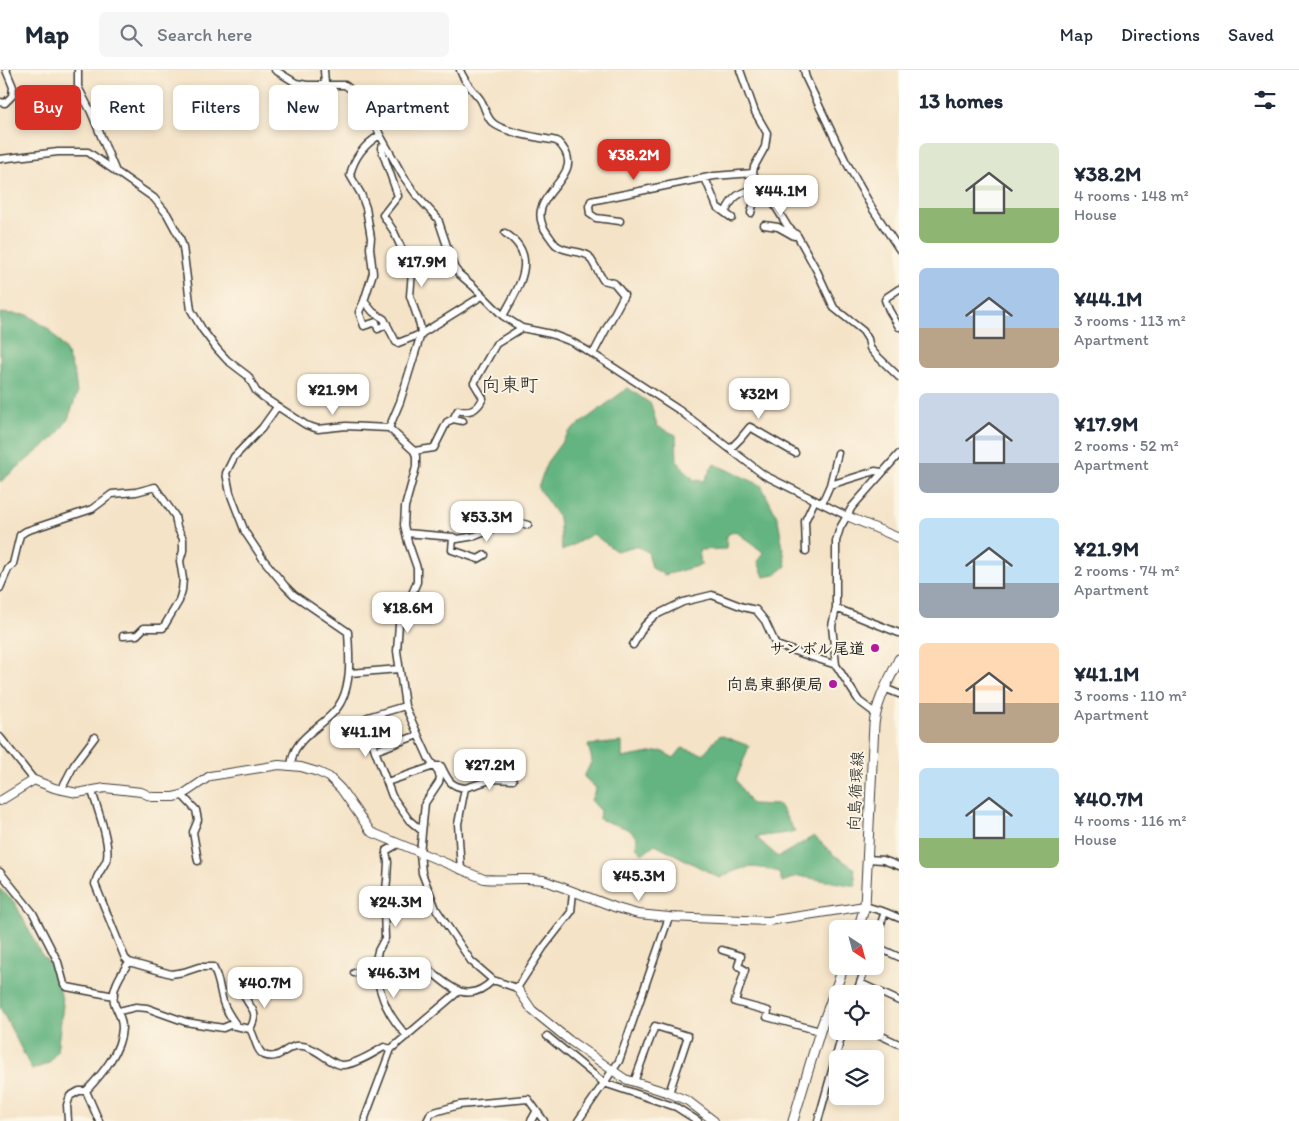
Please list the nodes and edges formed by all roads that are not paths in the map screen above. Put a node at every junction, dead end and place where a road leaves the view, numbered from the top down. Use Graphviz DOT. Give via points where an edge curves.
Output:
graph roads {
  1 [pos="6,70"];
  2 [pos="78,70"];
  3 [pos="275,70"];
  4 [pos="324,70"];
  5 [pos="460,70"];
  6 [pos="740,70"];
  7 [pos="804,70"];
  8 [pos="325,84"];
  9 [pos="0,102"];
  10 [pos="380,135"];
  11 [pos="385,144"];
  12 [pos="0,159"];
  13 [pos="116,172"];
  14 [pos="753,173"];
  15 [pos="705,178"];
  16 [pos="757,187"];
  17 [pos="725,213"];
  18 [pos="751,213"];
  19 [pos="732,218"];
  20 [pos="620,221"];
  21 [pos="764,225"];
  22 [pos="505,233"];
  23 [pos="797,235"];
  24 [pos="899,249"];
  25 [pos="899,289"];
  26 [pos="482,296"];
  27 [pos="364,301"];
  28 [pos="503,316"];
  29 [pos="386,324"];
  30 [pos="899,327"];
  31 [pos="522,328"];
  32 [pos="421,334"];
  33 [pos="593,354"];
  34 [pos="899,377"];
  35 [pos="276,407"];
  36 [pos="453,418"];
  37 [pos="463,421"];
  38 [pos="389,428"];
  39 [pos="730,449"];
  40 [pos="414,451"];
  41 [pos="795,453"];
  42 [pos="838,453"];
  43 [pos="899,454"];
  44 [pos="882,472"];
  45 [pos="830,485"];
  46 [pos="819,501"];
  47 [pos="847,516"];
  48 [pos="528,525"];
  49 [pos="406,533"];
  50 [pos="453,536"];
  51 [pos="899,538"];
  52 [pos="806,551"];
  53 [pos="485,555"];
  54 [pos="0,588"];
  55 [pos="836,608"];
  56 [pos="899,633"];
  57 [pos="123,636"];
  58 [pos="633,645"];
  59 [pos="899,659"];
  60 [pos="836,665"];
  61 [pos="399,669"];
  62 [pos="350,673"];
  63 [pos="884,688"];
  64 [pos="899,694"];
  65 [pos="405,706"];
  66 [pos="876,713"];
  67 [pos="418,735"];
  68 [pos="0,737"];
  69 [pos="95,737"];
  70 [pos="375,751"];
  71 [pos="291,765"];
  72 [pos="434,766"];
  73 [pos="34,780"];
  74 [pos="513,780"];
  75 [pos="387,782"];
  76 [pos="465,788"];
  77 [pos="61,790"];
  78 [pos="92,791"];
  79 [pos="182,795"];
  80 [pos="0,801"];
  81 [pos="422,831"];
  82 [pos="398,844"];
  83 [pos="420,853"];
  84 [pos="867,859"];
  85 [pos="198,861"];
  86 [pos="899,866"];
  87 [pos="460,870"];
  88 [pos="0,872"];
  89 [pos="572,892"];
  90 [pos="865,906"];
  91 [pos="886,912"];
  92 [pos="669,917"];
  93 [pos="899,918"];
  94 [pos="861,920"];
  95 [pos="883,920"];
  96 [pos="722,950"];
  97 [pos="884,950"];
  98 [pos="899,957"];
  99 [pos="129,962"];
  100 [pos="374,968"];
  101 [pos="354,973"];
  102 [pos="841,975"];
  103 [pos="863,975"];
  104 [pos="399,977"];
  105 [pos="494,980"];
  106 [pos="860,983"];
  107 [pos="243,988"];
  108 [pos="516,988"];
  109 [pos="459,991"];
  110 [pos="114,996"];
  111 [pos="899,1001"];
  112 [pos="119,1011"];
  113 [pos="237,1026"];
  114 [pos="250,1029"];
  115 [pos="820,1031"];
  116 [pos="406,1036"];
  117 [pos="547,1036"];
  118 [pos="884,1037"];
  119 [pos="840,1040"];
  120 [pos="899,1044"];
  121 [pos="391,1049"];
  122 [pos="613,1070"];
  123 [pos="634,1082"];
  124 [pos="604,1083"];
  125 [pos="86,1092"];
  126 [pos="669,1093"];
  127 [pos="536,1112"];
  128 [pos="68,1121"];
  129 [pos="99,1121"];
  130 [pos="365,1121"];
  131 [pos="427,1121"];
  132 [pos="531,1121"];
  133 [pos="544,1121"];
  134 [pos="578,1121"];
  135 [pos="698,1121"];
  136 [pos="714,1121"];
  137 [pos="793,1121"];
  138 [pos="818,1121"];
  1 -- 9 [label="street" via="13,87 12,96 5,103"];
  2 -- 13 [label="street" via="78,86"];
  3 -- 8 [label="street" via="296,83"];
  4 -- 8 [label="street"];
  5 -- 33 [label="street" via="485,106 493,124 557,141 567,154 565,176 542,203 540,220 555,244 564,250 589,256 603,280 614,283 624,296"];
  6 -- 14 [label="street" via="767,133"];
  7 -- 24 [label="street" via="845,160"];
  8 -- 10 [label="street" via="345,85 358,95"];
  10 -- 11 [label="street"];
  10 -- 27 [label="street" via="362,151 352,165 350,175 362,194 371,238 373,272"];
  11 -- 26 [label="street" via="412,189 438,219 454,267"];
  11 -- 32 [label="street" via="381,148 398,196 383,215 412,272 410,296"];
  12 -- 13 [label="street" via="88,152"];
  13 -- 35 [label="street" via="161,206 183,246 191,310 217,348 248,376 256,391"];
  14 -- 15 [label="street"];
  14 -- 16 [label="street"];
  15 -- 17 [label="street" via="717,207"];
  15 -- 20 [label="street" via="591,201 590,214 596,218"];
  16 -- 17 [label="street" via="741,193 730,202"];
  16 -- 18 [label="street"];
  16 -- 23 [label="street" via="769,196 788,227"];
  17 -- 19 [label="street"];
  21 -- 23 [label="street"];
  22 -- 28 [label="street" via="520,248 524,268"];
  23 -- 34 [label="street" via="834,308 863,330 870,348"];
  25 -- 30 [label="street" via="885,300"];
  26 -- 28 [label="street"];
  26 -- 32 [label="street"];
  27 -- 29 [label="street"];
  27 -- 29 [label="street" via="359,312 364,326 376,322 378,329"];
  28 -- 31 [label="street"];
  29 -- 32 [label="street" via="398,343"];
  31 -- 33 [label="street" via="551,334"];
  31 -- 36 [label="street" via="496,344 474,383 482,398 479,405 465,412 458,410"];
  32 -- 38 [label="street"];
  33 -- 39 [label="street" via="679,410"];
  35 -- 38 [label="street" via="318,429 346,426"];
  35 -- 62 [label="street" via="262,428 234,458 226,473 230,493 245,532 285,586 348,632"];
  36 -- 37 [label="street"];
  36 -- 40 [label="street" via="447,422 434,448"];
  38 -- 40 [label="street"];
  39 -- 41 [label="street" via="750,427"];
  39 -- 46 [label="street" via="764,475"];
  40 -- 49 [label="street" via="416,468 405,507"];
  42 -- 45 [label="street"];
  43 -- 44 [label="street"];
  44 -- 45 [label="street" via="875,471"];
  44 -- 47 [label="street"];
  45 -- 46 [label="street"];
  46 -- 47 [label="street"];
  46 -- 52 [label="street" via="805,522"];
  47 -- 51 [label="street"];
  47 -- 55 [label="street" via="836,541"];
  48 -- 50 [label="street" via="514,521 475,536"];
  49 -- 50 [label="street"];
  49 -- 61 [label="street" via="417,568 417,582 399,624"];
  50 -- 53 [label="street" via="452,550 478,559"];
  54 -- 57 [label="street" via="13,564 20,535 26,531 92,509 112,494 155,488 175,516 183,539 184,552 180,561 182,590 163,628 144,628 138,635"];
  55 -- 56 [label="street"];
  55 -- 60 [label="street" via="832,626"];
  58 -- 60 [label="street" via="654,616 683,602 712,596 756,610 776,645"];
  59 -- 63 [label="main road, 向島循環線"];
  60 -- 66 [label="street" via="859,701"];
  61 -- 62 [label="street"];
  61 -- 65 [label="street"];
  62 -- 71 [label="street" via="343,700 334,713 302,740 295,749"];
  63 -- 64 [label="street"];
  63 -- 66 [label="main road, 向島循環線"];
  65 -- 67 [label="street"];
  65 -- 70 [label="street" via="364,721"];
  66 -- 84 [label="main road, 向島循環線"];
  67 -- 70 [label="street"];
  67 -- 72 [label="street"];
  68 -- 73 [label="street"];
  69 -- 77 [label="street"];
  70 -- 75 [label="street"];
  71 -- 79 [label="street" via="210,776"];
  71 -- 82 [label="street" via="329,778 341,789 371,832"];
  72 -- 75 [label="street"];
  72 -- 76 [label="street" via="441,766 455,787"];
  72 -- 81 [label="street" via="439,782 425,803"];
  73 -- 77 [label="street"];
  73 -- 80 [label="street"];
  74 -- 76 [label="street" via="494,779"];
  75 -- 81 [label="street" via="392,796 409,820"];
  76 -- 87 [label="street" via="458,824"];
  77 -- 78 [label="street"];
  78 -- 79 [label="street" via="105,788 141,792 152,797"];
  78 -- 99 [label="street" via="105,833 107,859 97,875 96,884"];
  79 -- 85 [label="street" via="196,810 198,820 192,832"];
  81 -- 83 [label="street"];
  82 -- 83 [label="street"];
  82 -- 100 [label="street" via="386,851 388,880 384,938"];
  83 -- 87 [label="street"];
  83 -- 105 [label="street" via="422,874 436,909 472,961"];
  84 -- 86 [label="street"];
  84 -- 90 [label="main road, 向島循環線"];
  87 -- 89 [label="street" via="484,879 543,880"];
  88 -- 110 [label="street" via="33,913 58,962 64,984"];
  89 -- 92 [label="street" via="638,914"];
  89 -- 108 [label="street" via="571,912"];
  90 -- 91 [label="street"];
  90 -- 92 [label="street" via="768,921"];
  90 -- 94 [label="main road, 向島循環線"];
  91 -- 93 [label="street"];
  91 -- 95 [label="street"];
  92 -- 122 [label="street" via="619,1061"];
  96 -- 115 [label="street" via="741,956 738,966 745,970 735,1002 768,1012 767,1017"];
  97 -- 98 [label="street"];
  99 -- 110 [label="street" via="119,977"];
  99 -- 113 [label="street" via="171,974 213,967 227,1011"];
  100 -- 101 [label="street"];
  100 -- 116 [label="street" via="384,1005"];
  102 -- 115 [label="main road"];
  103 -- 106 [label="street"];
  104 -- 109 [label="street" via="423,965"];
  105 -- 108 [label="street"];
  105 -- 109 [label="street" via="475,993"];
  106 -- 111 [label="street"];
  107 -- 114 [label="street" via="244,998 255,1013"];
  108 -- 122 [label="street" via="532,1010"];
  109 -- 116 [label="street"];
  110 -- 112 [label="street"];
  112 -- 113 [label="street" via="147,1008 186,1022 223,1028"];
  112 -- 125 [label="street" via="122,1028 119,1044"];
  113 -- 114 [label="street"];
  114 -- 121 [label="street" via="259,1050 265,1055 276,1056 297,1046 310,1048 341,1065 384,1047"];
  115 -- 137 [label="main road"];
  116 -- 121 [label="street"];
  117 -- 124 [label="street"];
  118 -- 120 [label="street"];
  119 -- 138 [label="street"];
  121 -- 130 [label="street"];
  122 -- 123 [label="street"];
  122 -- 124 [label="street"];
  123 -- 126 [label="street"];
  123 -- 126 [label="street" via="655,1026 688,1036"];
  124 -- 134 [label="street"];
  124 -- 135 [label="street" via="676,1107"];
  125 -- 128 [label="street" via="79,1091 70,1096"];
  125 -- 129 [label="street"];
  126 -- 136 [label="street" via="688,1101"];
  127 -- 131 [label="street" via="528,1099 459,1105 431,1113"];
  127 -- 132 [label="street"];
  127 -- 133 [label="street"];
}
